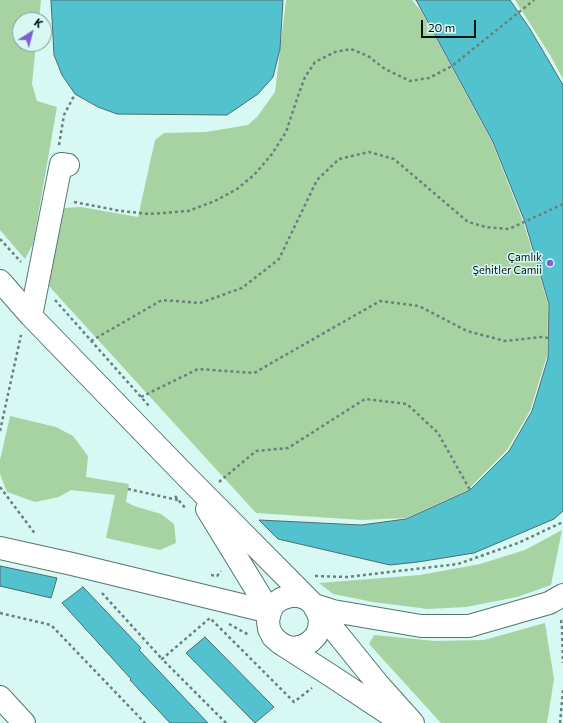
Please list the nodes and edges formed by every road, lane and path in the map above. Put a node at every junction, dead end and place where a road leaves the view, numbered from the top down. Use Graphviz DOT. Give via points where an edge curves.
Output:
graph roads {
  1 [pos="534,0"];
  2 [pos="75,94"];
  3 [pos="59,145"];
  4 [pos="68,165"];
  5 [pos="73,202"];
  6 [pos="563,204"];
  7 [pos="0,239"];
  8 [pos="0,281"];
  9 [pos="38,281"];
  10 [pos="27,322"];
  11 [pos="548,338"];
  12 [pos="91,341"];
  13 [pos="141,397"];
  14 [pos="151,408"];
  15 [pos="0,431"];
  16 [pos="188,478"];
  17 [pos="0,487"];
  18 [pos="220,489"];
  19 [pos="470,490"];
  20 [pos="173,494"];
  21 [pos="188,511"];
  22 [pos="563,522"];
  23 [pos="40,540"];
  24 [pos="0,548"];
  25 [pos="223,568"];
  26 [pos="210,575"];
  27 [pos="308,576"];
  28 [pos="102,592"];
  29 [pos="563,595"];
  30 [pos="314,605"];
  31 [pos="270,612"];
  32 [pos="0,613"];
  33 [pos="280,644"];
  34 [pos="162,659"];
  35 [pos="330,675"];
  36 [pos="563,688"];
  37 [pos="0,698"];
  38 [pos="24,723"];
  39 [pos="145,723"];
  40 [pos="226,723"];
  41 [pos="402,723"];
  42 [pos="413,723"];
  43 [pos="560,723"];
  1 -- 5 [label="path" via="452,66 429,78 410,81 351,49 335,52 315,62 305,78 286,132 272,154 237,190 215,201 188,211 149,214"];
  2 -- 3 [label="path" via="64,115"];
  4 -- 9 [label="street" via="61,164"];
  6 -- 12 [label="path" via="510,229 486,228 468,222 394,160 370,152 339,159 317,180 279,259 242,288 200,303 162,300"];
  7 -- 9 [label="path"];
  8 -- 10 [label="street"];
  9 -- 10 [label="street"];
  9 -- 12 [label="path"];
  10 -- 15 [label="path"];
  10 -- 16 [label="street"];
  11 -- 13 [label="path" via="504,341 467,331 418,306 380,301 254,373 198,369"];
  12 -- 13 [label="path"];
  13 -- 14 [label="path"];
  16 -- 30 [label="street"];
  16 -- 31 [label="street"];
  17 -- 23 [label="path"];
  18 -- 19 [label="path" via="217,483 256,452 288,448 365,399 407,404 438,433"];
  20 -- 21 [label="path"];
  22 -- 27 [label="path" via="518,544 458,564 347,577"];
  24 -- 31 [label="street"];
  25 -- 26 [label="path" via="217,576"];
  28 -- 34 [label="path"];
  29 -- 30 [label="street" via="548,603 468,626 421,626 333,611"];
  30 -- 31 [label="street" via="307,599 290,596 274,604"];
  30 -- 33 [label="street" via="320,620 316,636 303,646 295,648"];
  30 -- 42 [label="street"];
  31 -- 33 [label="street" via="269,629"];
  32 -- 39 [label="path" via="51,626"];
  33 -- 35 [label="street"];
  34 -- 35 [label="path" via="210,618 294,702"];
  34 -- 40 [label="path"];
  35 -- 41 [label="street"];
  36 -- 43 [label="path"];
  37 -- 38 [label="street"];
}
